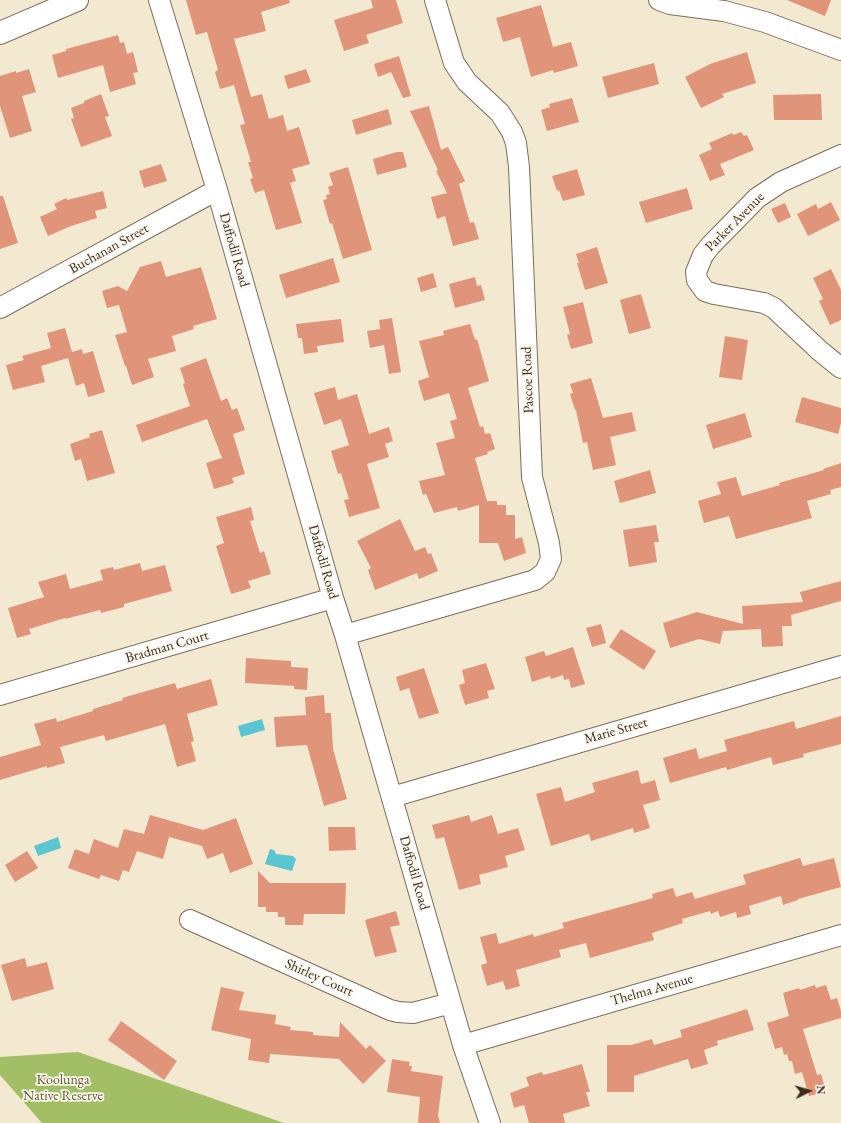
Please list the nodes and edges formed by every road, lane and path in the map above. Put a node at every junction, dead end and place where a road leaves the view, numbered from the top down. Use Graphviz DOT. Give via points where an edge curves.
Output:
graph roads {
  1 [pos="77,0"];
  2 [pos="159,0"];
  3 [pos="435,0"];
  4 [pos="659,0"];
  5 [pos="0,33"];
  6 [pos="841,50"];
  7 [pos="841,155"];
  8 [pos="217,190"];
  9 [pos="0,308"];
  10 [pos="841,368"];
  11 [pos="333,598"];
  12 [pos="345,635"];
  13 [pos="841,666"];
  14 [pos="0,696"];
  15 [pos="392,796"];
  16 [pos="190,920"];
  17 [pos="841,935"];
  18 [pos="451,1003"];
  19 [pos="463,1045"];
  20 [pos="490,1123"];
  1 -- 5 [label="main road"];
  2 -- 8 [label="street, Daffodil Road"];
  3 -- 12 [label="street, Pascoe Road" via="454,63 467,82 507,122 518,155 532,477 550,543 551,559 545,572 535,580"];
  4 -- 6 [label="street" via="752,18"];
  7 -- 10 [label="street, Parker Avenue" via="781,182 757,198 703,254 696,272 697,280 705,291 764,303 774,308"];
  8 -- 9 [label="street, Buchanan Street"];
  8 -- 11 [label="street, Daffodil Road"];
  11 -- 12 [label="street, Daffodil Road"];
  11 -- 14 [label="street, Bradman Court"];
  12 -- 15 [label="street, Daffodil Road"];
  13 -- 15 [label="street, Marie Street"];
  15 -- 18 [label="street, Daffodil Road"];
  16 -- 18 [label="street, Shirley Court" via="390,1010 413,1013"];
  17 -- 19 [label="street, Thelma Avenue"];
  18 -- 19 [label="street, Daffodil Road"];
  19 -- 20 [label="street, Daffodil Road"];
}
